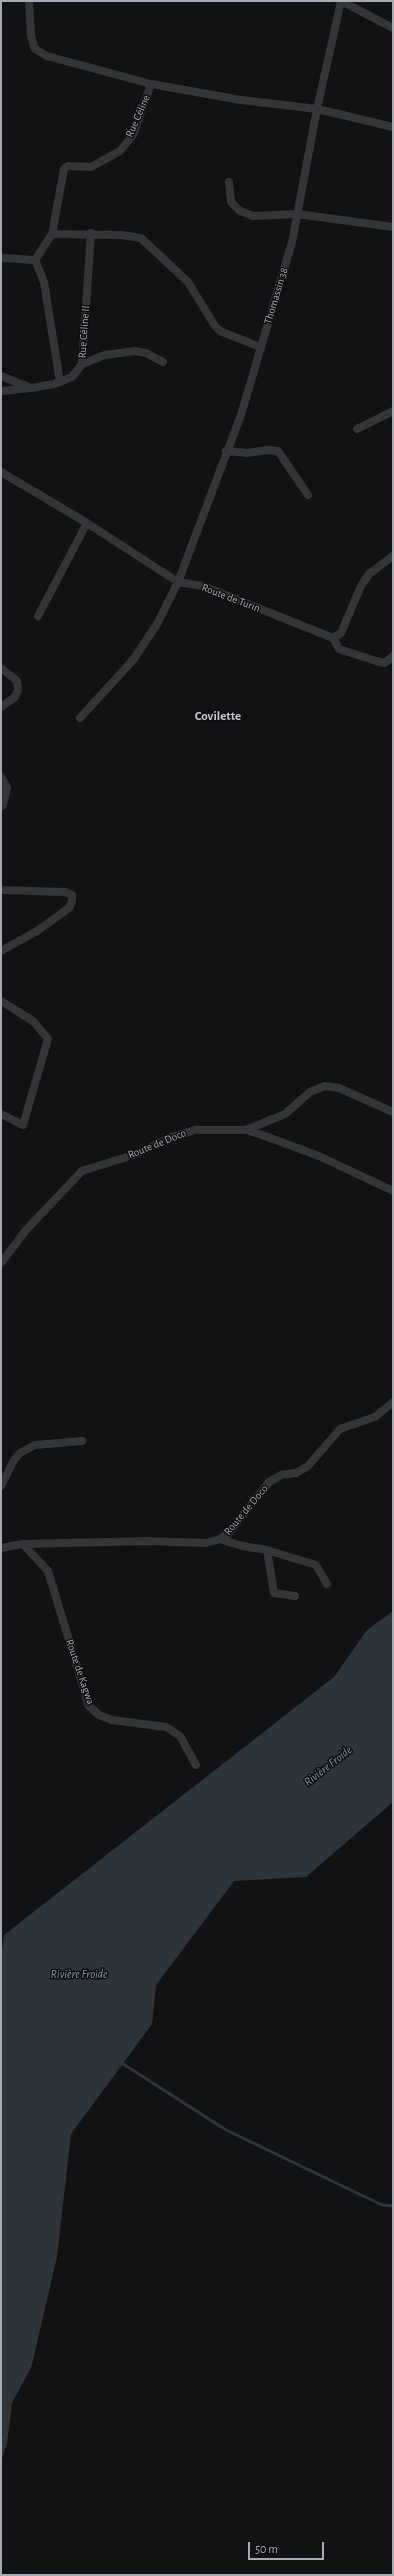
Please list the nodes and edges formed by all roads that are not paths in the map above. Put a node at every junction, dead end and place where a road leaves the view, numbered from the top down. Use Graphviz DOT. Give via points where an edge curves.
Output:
graph roads {
  1 [pos="29,1"];
  2 [pos="341,1"];
  3 [pos="393,28"];
  4 [pos="152,84"];
  5 [pos="317,109"];
  6 [pos="393,127"];
  7 [pos="229,182"];
  8 [pos="297,214"];
  9 [pos="393,228"];
  10 [pos="52,234"];
  11 [pos="91,234"];
  12 [pos="1,258"];
  13 [pos="36,260"];
  14 [pos="260,347"];
  15 [pos="164,362"];
  16 [pos="82,364"];
  17 [pos="1,376"];
  18 [pos="60,382"];
  19 [pos="31,388"];
  20 [pos="1,391"];
  21 [pos="393,411"];
  22 [pos="357,429"];
  23 [pos="226,451"];
  24 [pos="1,472"];
  25 [pos="308,495"];
  26 [pos="87,523"];
  27 [pos="393,556"];
  28 [pos="178,582"];
  29 [pos="38,616"];
  30 [pos="333,638"];
  31 [pos="393,656"];
  32 [pos="1,668"];
  33 [pos="1,707"];
  34 [pos="80,718"];
  35 [pos="1,777"];
  36 [pos="1,807"];
  37 [pos="1,890"];
  38 [pos="1,951"];
  39 [pos="1,1001"];
  40 [pos="393,1112"];
  41 [pos="1,1114"];
  42 [pos="246,1130"];
  43 [pos="393,1191"];
  44 [pos="1,1263"];
  45 [pos="393,1402"];
  46 [pos="82,1441"];
  47 [pos="1,1486"];
  48 [pos="220,1539"];
  49 [pos="23,1544"];
  50 [pos="1,1548"];
  51 [pos="267,1550"];
  52 [pos="327,1584"];
  53 [pos="295,1596"];
  54 [pos="196,1765"];
  1 -- 4 [label="street" via="31,36 35,49 40,53"];
  2 -- 3 [label="street, Thomassin 38"];
  2 -- 5 [label="street, Thomassin 38"];
  4 -- 5 [label="street, Rue Céline" via="241,100"];
  4 -- 10 [label="street, Rue Céline" via="133,135 120,150 91,167 68,166 64,169"];
  5 -- 6 [label="street, Rue Céline"];
  5 -- 8 [label="street, Thomassin 38"];
  7 -- 8 [label="street" via="231,202 240,211 254,216"];
  8 -- 9 [label="street"];
  8 -- 14 [label="street, Thomassin 38" via="292,242"];
  10 -- 11 [label="street"];
  10 -- 13 [label="street, Rue Céline"];
  11 -- 14 [label="street" via="141,238 188,282 220,331"];
  11 -- 16 [label="street, Rue Céline II"];
  12 -- 13 [label="street"];
  13 -- 18 [label="street" via="47,298"];
  14 -- 23 [label="street, Thomassin 38" via="241,415"];
  15 -- 16 [label="street" via="146,353 134,351 105,354"];
  16 -- 18 [label="street, Rue Céline II" via="72,377"];
  17 -- 19 [label="street"];
  18 -- 19 [label="street, Rue Céline II"];
  19 -- 20 [label="street, Rue Céline II"];
  21 -- 22 [label="street"];
  23 -- 25 [label="street" via="278,451"];
  23 -- 28 [label="street, Thomassin 38"];
  24 -- 26 [label="street, Route de Turin"];
  26 -- 28 [label="street, Route de Turin"];
  26 -- 29 [label="street"];
  27 -- 30 [label="street" via="369,574 361,586 341,633"];
  28 -- 30 [label="street, Route de Turin" via="203,586"];
  28 -- 34 [label="street, Thomassin 38" via="157,624 133,660"];
  30 -- 31 [label="street" via="339,649 376,661 385,663"];
  32 -- 33 [label="street" via="17,681 18,690 15,697"];
  35 -- 36 [label="street" via="6,788"];
  37 -- 38 [label="street" via="64,892 72,895 69,908 37,931"];
  39 -- 41 [label="street" via="33,1021 48,1039 23,1125"];
  40 -- 42 [label="street" via="340,1088 325,1086 310,1092 285,1114"];
  42 -- 43 [label="street, Route de Doco" via="319,1156"];
  42 -- 44 [label="street, Route de Doco" via="195,1130 172,1137 136,1154 82,1171 31,1224"];
  45 -- 48 [label="street, Route de Doco" via="375,1416 340,1429 308,1466 269,1482 228,1534"];
  46 -- 47 [label="street" via="35,1445 20,1453"];
  48 -- 49 [label="street, Route de Doco" via="206,1543"];
  48 -- 51 [label="street"];
  49 -- 50 [label="street"];
  49 -- 54 [label="street, Route de Kagwa" via="48,1571 89,1706 99,1715 112,1720 166,1727 180,1736"];
  51 -- 52 [label="street" via="316,1565"];
  51 -- 53 [label="street" via="274,1593"];
}
